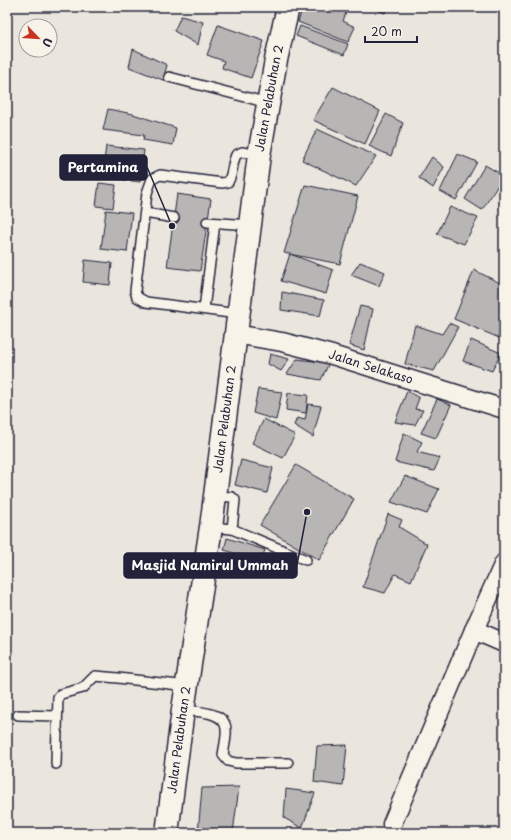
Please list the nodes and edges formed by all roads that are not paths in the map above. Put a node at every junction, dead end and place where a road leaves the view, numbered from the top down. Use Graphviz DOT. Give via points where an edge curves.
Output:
graph roads {
  1 [pos="288,7"];
  2 [pos="169,77"];
  3 [pos="268,104"];
  4 [pos="259,155"];
  5 [pos="145,213"];
  6 [pos="174,218"];
  7 [pos="250,226"];
  8 [pos="204,309"];
  9 [pos="236,324"];
  10 [pos="504,409"];
  11 [pos="221,528"];
  12 [pos="306,560"];
  13 [pos="504,563"];
  14 [pos="474,630"];
  15 [pos="504,642"];
  16 [pos="187,686"];
  17 [pos="183,710"];
  18 [pos="18,715"];
  19 [pos="57,716"];
  20 [pos="288,763"];
  21 [pos="56,764"];
  22 [pos="392,824"];
  23 [pos="167,833"];
  1 -- 3 [label="main road, Jalan Pelabuhan 2"];
  2 -- 3 [label="lane"];
  3 -- 4 [label="main road, Jalan Pelabuhan 2"];
  4 -- 5 [label="lane" via="242,152 236,155 228,182 160,175 155,177 147,193"];
  4 -- 7 [label="main road, Jalan Pelabuhan 2"];
  5 -- 6 [label="lane"];
  5 -- 8 [label="lane" via="135,294 146,302"];
  7 -- 8 [label="lane" via="211,222"];
  7 -- 9 [label="main road, Jalan Pelabuhan 2"];
  8 -- 9 [label="lane"];
  9 -- 10 [label="street, Jalan Selakaso" via="282,342 332,355"];
  9 -- 11 [label="main road, Jalan Pelabuhan 2" via="215,496"];
  11 -- 12 [label="lane"];
  11 -- 16 [label="main road, Jalan Pelabuhan 2"];
  13 -- 14 [label="street"];
  14 -- 15 [label="street"];
  14 -- 22 [label="street"];
  16 -- 17 [label="main road, Jalan Pelabuhan 2"];
  16 -- 19 [label="lane" via="95,676 83,688 58,697"];
  17 -- 20 [label="lane" via="216,715 223,720 226,729 223,755 228,761"];
  17 -- 23 [label="main road, Jalan Pelabuhan 2"];
  18 -- 19 [label="lane"];
  19 -- 21 [label="lane"];
}
